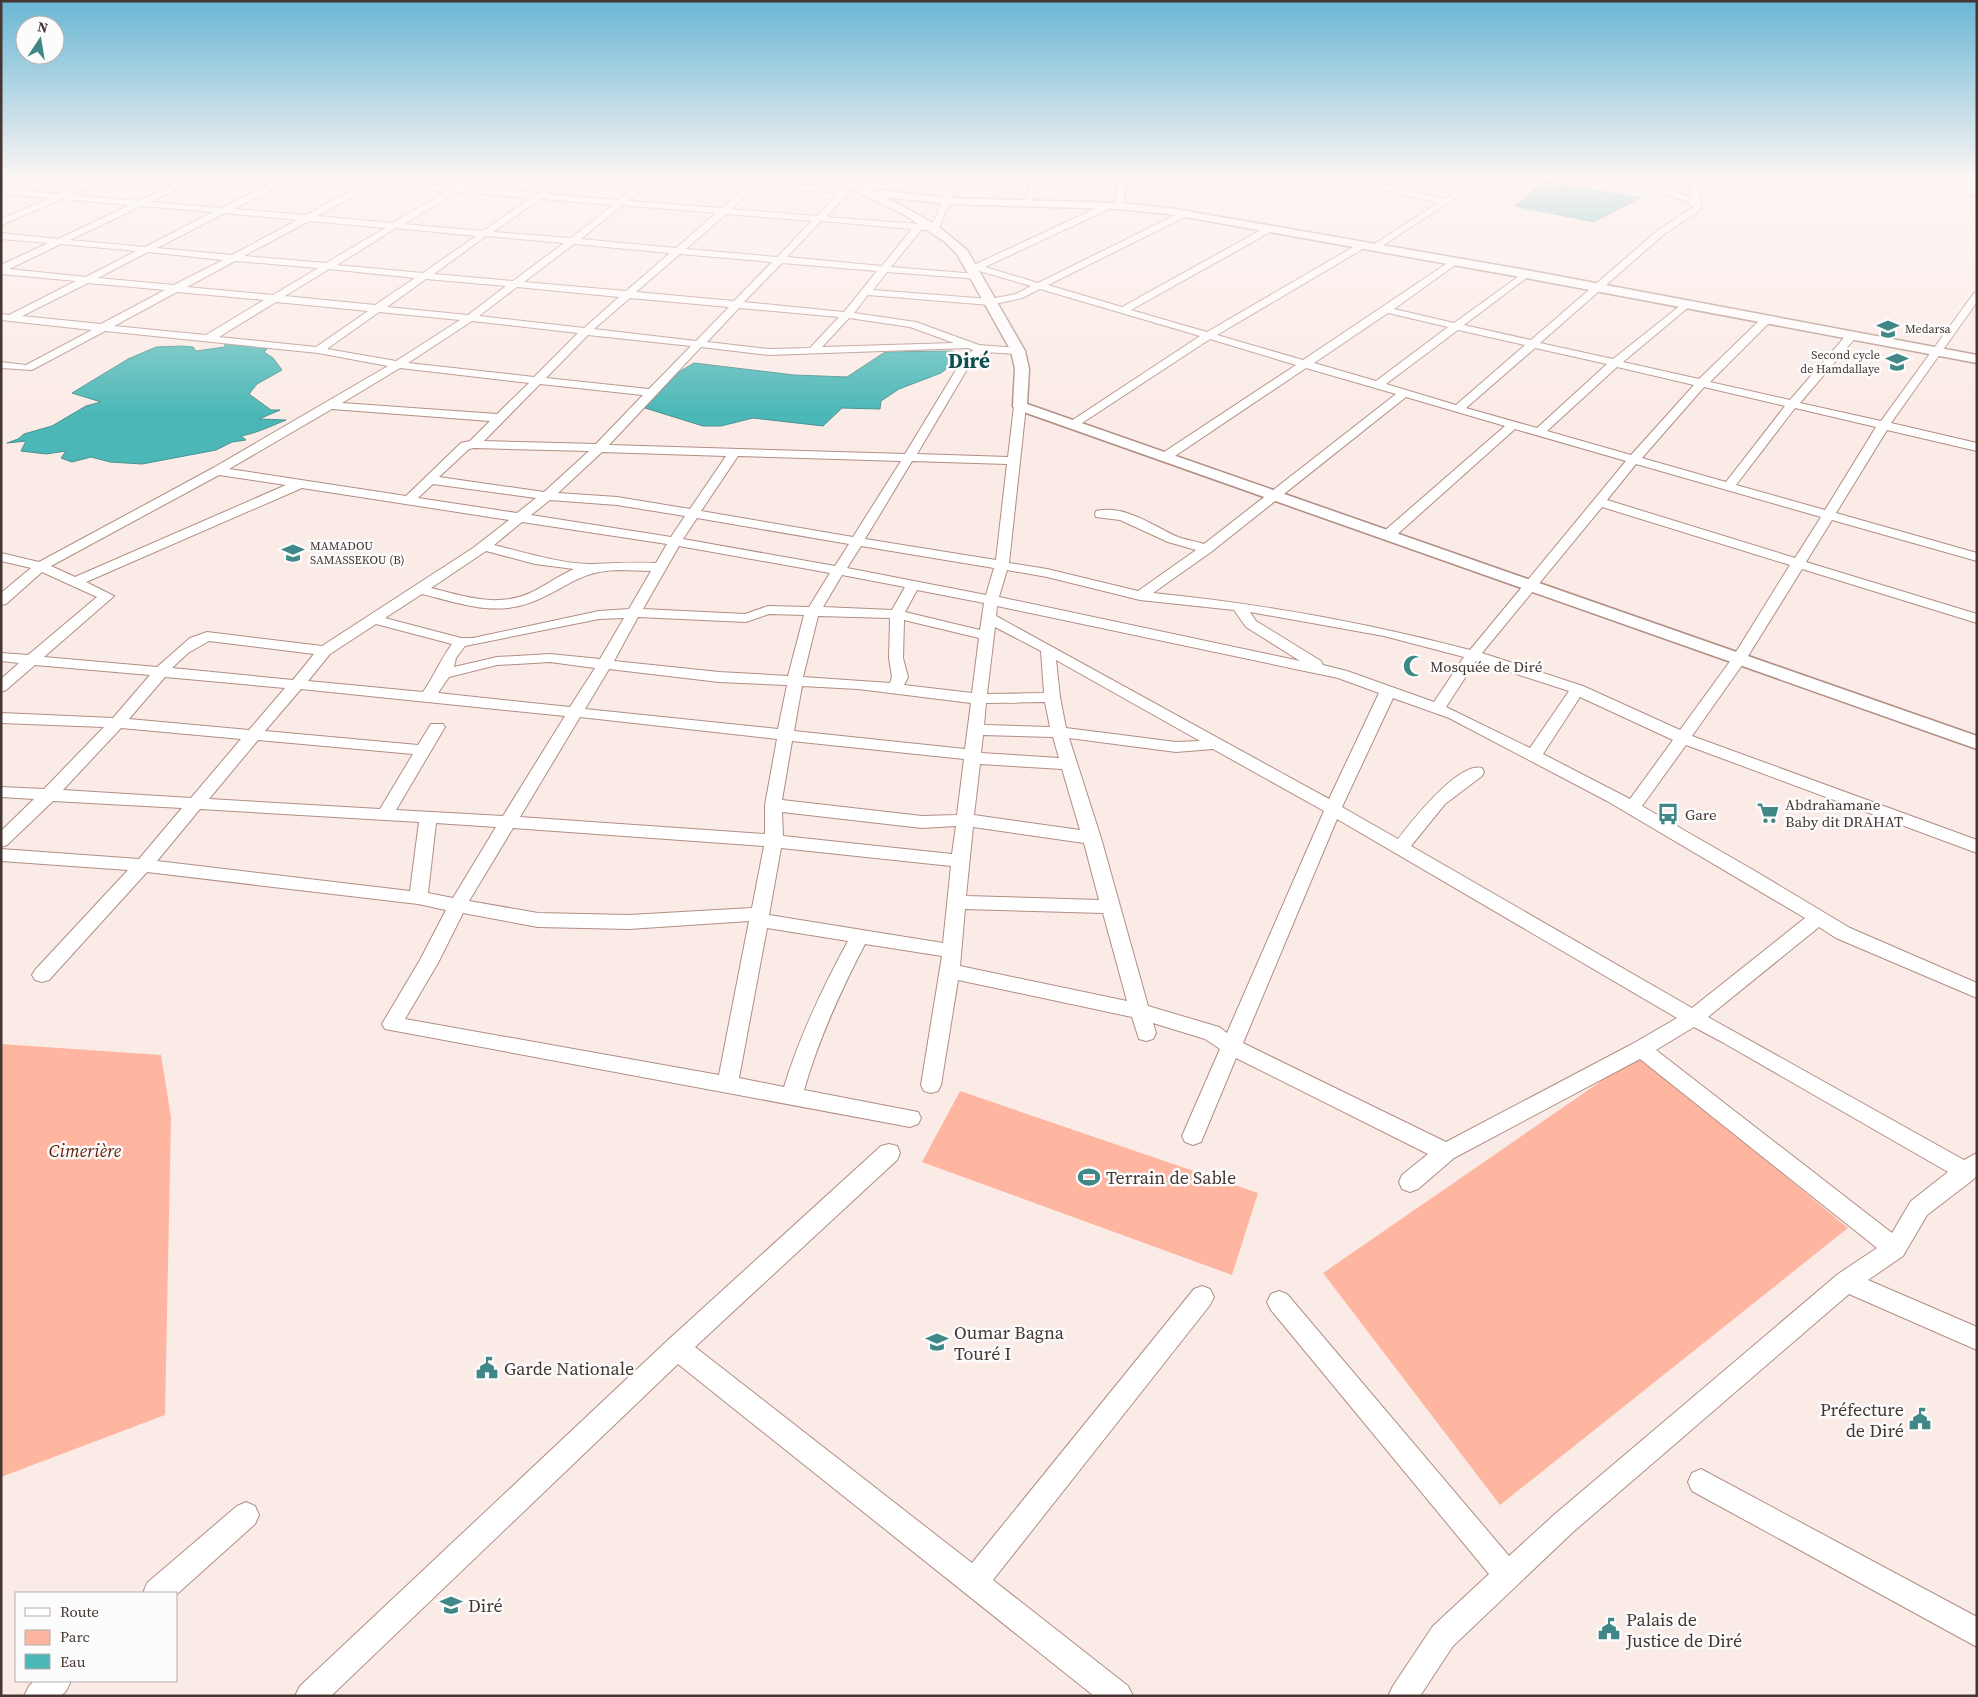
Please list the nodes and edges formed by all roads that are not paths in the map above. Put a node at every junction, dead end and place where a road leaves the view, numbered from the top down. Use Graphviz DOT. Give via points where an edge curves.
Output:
graph roads {
  1 [pos="32,255"];
  2 [pos="136,255"];
  3 [pos="191,255"];
  4 [pos="240,255"];
  5 [pos="347,255"];
  6 [pos="454,255"];
  7 [pos="555,255"];
  8 [pos="673,255"];
  9 [pos="725,255"];
  10 [pos="784,255"];
  11 [pos="895,255"];
  12 [pos="964,255"];
  13 [pos="1006,255"];
  14 [pos="1103,255"];
  15 [pos="1222,255"];
  16 [pos="1346,255"];
  17 [pos="1422,255"];
  18 [pos="1635,255"];
  19 [pos="233,259"];
  20 [pos="779,260"];
  21 [pos="1455,261"];
  22 [pos="326,268"];
  23 [pos="883,269"];
  24 [pos="1,270"];
  25 [pos="974,270"];
  26 [pos="1526,274"];
  27 [pos="424,276"];
  28 [pos="86,280"];
  29 [pos="517,284"];
  30 [pos="1040,287"];
  31 [pos="178,288"];
  32 [pos="1598,288"];
  33 [pos="866,292"];
  34 [pos="1977,295"];
  35 [pos="624,296"];
  36 [pos="276,298"];
  37 [pos="990,302"];
  38 [pos="1686,304"];
  39 [pos="736,305"];
  40 [pos="376,310"];
  41 [pos="1386,310"];
  42 [pos="1122,311"];
  43 [pos="848,315"];
  44 [pos="1751,317"];
  45 [pos="470,318"];
  46 [pos="4,319"];
  47 [pos="1766,320"];
  48 [pos="1456,326"];
  49 [pos="105,327"];
  50 [pos="586,331"];
  51 [pos="1852,334"];
  52 [pos="1208,336"];
  53 [pos="209,338"];
  54 [pos="699,344"];
  55 [pos="1530,344"];
  56 [pos="975,347"];
  57 [pos="318,350"];
  58 [pos="1018,351"];
  59 [pos="812,352"];
  60 [pos="1937,352"];
  61 [pos="1977,359"];
  62 [pos="1716,363"];
  63 [pos="1305,364"];
  64 [pos="1614,364"];
  65 [pos="1,365"];
  66 [pos="398,365"];
  67 [pos="536,380"];
  68 [pos="1702,384"];
  69 [pos="1378,385"];
  70 [pos="652,393"];
  71 [pos="1404,393"];
  72 [pos="1792,405"];
  73 [pos="328,406"];
  74 [pos="1020,406"];
  75 [pos="1458,409"];
  76 [pos="500,418"];
  77 [pos="1072,425"];
  78 [pos="1513,425"];
  79 [pos="1884,426"];
  80 [pos="1539,432"];
  81 [pos="474,444"];
  82 [pos="1977,447"];
  83 [pos="598,449"];
  84 [pos="734,453"];
  85 [pos="1165,457"];
  86 [pos="907,458"];
  87 [pos="1634,459"];
  88 [pos="1012,461"];
  89 [pos="217,471"];
  90 [pos="431,480"];
  91 [pos="301,484"];
  92 [pos="1730,486"];
  93 [pos="1272,494"];
  94 [pos="547,496"];
  95 [pos="408,501"];
  96 [pos="1600,502"];
  97 [pos="692,514"];
  98 [pos="1101,514"];
  99 [pos="1828,514"];
  100 [pos="521,518"];
  101 [pos="1387,536"];
  102 [pos="675,541"];
  103 [pos="857,542"];
  104 [pos="483,546"];
  105 [pos="1206,549"];
  106 [pos="1,557"];
  107 [pos="1977,557"];
  108 [pos="1798,563"];
  109 [pos="1002,566"];
  110 [pos="40,567"];
  111 [pos="660,567"];
  112 [pos="592,568"];
  113 [pos="839,571"];
  114 [pos="76,581"];
  115 [pos="913,585"];
  116 [pos="1531,587"];
  117 [pos="420,588"];
  118 [pos="1140,596"];
  119 [pos="1,601"];
  120 [pos="1238,606"];
  121 [pos="635,612"];
  122 [pos="812,613"];
  123 [pos="897,614"];
  124 [pos="989,618"];
  125 [pos="372,619"];
  126 [pos="1977,619"];
  127 [pos="461,642"];
  128 [pos="1048,648"];
  129 [pos="325,650"];
  130 [pos="1473,654"];
  131 [pos="1,657"];
  132 [pos="33,660"];
  133 [pos="1738,661"];
  134 [pos="605,664"];
  135 [pos="163,671"];
  136 [pos="444,674"];
  137 [pos="1342,674"];
  138 [pos="795,680"];
  139 [pos="296,683"];
  140 [pos="1,687"];
  141 [pos="895,689"];
  142 [pos="1578,689"];
  143 [pos="1388,691"];
  144 [pos="428,696"];
  145 [pos="1052,696"];
  146 [pos="980,699"];
  147 [pos="1437,709"];
  148 [pos="576,712"];
  149 [pos="1,718"];
  150 [pos="118,723"];
  151 [pos="437,727"];
  152 [pos="977,730"];
  153 [pos="1059,732"];
  154 [pos="254,734"];
  155 [pos="787,734"];
  156 [pos="1683,738"];
  157 [pos="1216,743"];
  158 [pos="1977,743"];
  159 [pos="422,750"];
  160 [pos="1533,756"];
  161 [pos="974,757"];
  162 [pos="1069,764"];
  163 [pos="1476,772"];
  164 [pos="1,792"];
  165 [pos="49,795"];
  166 [pos="194,804"];
  167 [pos="773,805"];
  168 [pos="1632,808"];
  169 [pos="1333,809"];
  170 [pos="384,816"];
  171 [pos="428,818"];
  172 [pos="966,820"];
  173 [pos="507,822"];
  174 [pos="1092,838"];
  175 [pos="1,841"];
  176 [pos="774,841"];
  177 [pos="1977,847"];
  178 [pos="1400,848"];
  179 [pos="1,855"];
  180 [pos="960,861"];
  181 [pos="143,865"];
  182 [pos="418,898"];
  183 [pos="956,902"];
  184 [pos="458,904"];
  185 [pos="1112,907"];
  186 [pos="759,917"];
  187 [pos="1817,919"];
  188 [pos="860,936"];
  189 [pos="952,951"];
  190 [pos="949,971"];
  191 [pos="42,975"];
  192 [pos="1977,991"];
  193 [pos="1142,1012"];
  194 [pos="1693,1018"];
  195 [pos="1146,1033"];
  196 [pos="1232,1047"];
  197 [pos="1641,1049"];
  198 [pos="727,1085"];
  199 [pos="931,1085"];
  200 [pos="790,1097"];
  201 [pos="910,1118"];
  202 [pos="1193,1136"];
  203 [pos="1446,1152"];
  204 [pos="889,1153"];
  205 [pos="1971,1167"];
  206 [pos="1410,1182"];
  207 [pos="1895,1249"];
  208 [pos="1846,1282"];
  209 [pos="1202,1297"];
  210 [pos="1279,1302"];
  211 [pos="1977,1339"];
  212 [pos="677,1348"];
  213 [pos="1701,1482"];
  214 [pos="246,1515"];
  215 [pos="1508,1576"];
  216 [pos="974,1582"];
  217 [pos="158,1592"];
  218 [pos="1977,1633"];
  219 [pos="55,1682"];
  220 [pos="39,1696"];
  221 [pos="310,1696"];
  222 [pos="1118,1696"];
  223 [pos="1403,1696"];
  1 -- 24 [label="street"];
  2 -- 28 [label="street"];
  3 -- 19 [label="street"];
  4 -- 19 [label="street"];
  5 -- 22 [label="street"];
  6 -- 27 [label="street"];
  7 -- 29 [label="street"];
  8 -- 35 [label="street"];
  9 -- 20 [label="street"];
  10 -- 20 [label="street"];
  11 -- 23 [label="street"];
  12 -- 25 [label="main road"];
  13 -- 25 [label="street"];
  14 -- 30 [label="street"];
  15 -- 42 [label="street"];
  16 -- 52 [label="street"];
  17 -- 21 [label="main road"];
  18 -- 32 [label="street"];
  19 -- 22 [label="street"];
  19 -- 31 [label="street"];
  20 -- 23 [label="street"];
  20 -- 39 [label="street"];
  21 -- 26 [label="main road"];
  21 -- 41 [label="street"];
  22 -- 27 [label="street"];
  22 -- 36 [label="street"];
  23 -- 25 [label="street"];
  23 -- 33 [label="street"];
  24 -- 28 [label="street"];
  25 -- 30 [label="street"];
  25 -- 37 [label="main road"];
  26 -- 32 [label="main road"];
  26 -- 48 [label="street"];
  27 -- 29 [label="street"];
  27 -- 40 [label="street"];
  28 -- 31 [label="street"];
  28 -- 46 [label="street"];
  29 -- 35 [label="street"];
  29 -- 45 [label="street"];
  30 -- 37 [label="street" via="1008,300"];
  30 -- 42 [label="street"];
  31 -- 36 [label="street"];
  31 -- 49 [label="street"];
  32 -- 38 [label="main road"];
  32 -- 55 [label="street"];
  33 -- 37 [label="street"];
  33 -- 43 [label="street"];
  34 -- 60 [label="street"];
  35 -- 39 [label="street"];
  35 -- 50 [label="street"];
  36 -- 40 [label="street"];
  36 -- 53 [label="street"];
  37 -- 58 [label="main road"];
  38 -- 44 [label="main road"];
  38 -- 64 [label="street"];
  39 -- 43 [label="street"];
  39 -- 54 [label="street"];
  40 -- 45 [label="street"];
  40 -- 57 [label="street"];
  41 -- 48 [label="street"];
  41 -- 63 [label="street"];
  42 -- 52 [label="street"];
  43 -- 56 [label="street" via="912,324"];
  43 -- 59 [label="street"];
  44 -- 47 [label="main road"];
  44 -- 62 [label="street"];
  45 -- 50 [label="street"];
  45 -- 66 [label="street"];
  46 -- 49 [label="street"];
  47 -- 51 [label="main road"];
  47 -- 68 [label="street"];
  48 -- 55 [label="street"];
  48 -- 69 [label="street"];
  49 -- 53 [label="street"];
  49 -- 65 [label="street" via="28,368"];
  50 -- 54 [label="street"];
  50 -- 67 [label="street"];
  51 -- 60 [label="main road"];
  51 -- 72 [label="street"];
  52 -- 63 [label="street"];
  52 -- 77 [label="street"];
  53 -- 57 [label="street"];
  54 -- 59 [label="street" via="769,352"];
  54 -- 70 [label="street"];
  55 -- 64 [label="street"];
  55 -- 75 [label="street"];
  56 -- 58 [label="street"];
  56 -- 59 [label="street"];
  56 -- 86 [label="street"];
  57 -- 66 [label="street"];
  58 -- 74 [label="main road" via="1022,369"];
  60 -- 61 [label="main road"];
  60 -- 79 [label="street"];
  63 -- 69 [label="street"];
  63 -- 85 [label="street"];
  64 -- 68 [label="street"];
  64 -- 80 [label="street"];
  66 -- 67 [label="street"];
  66 -- 73 [label="street"];
  67 -- 70 [label="street"];
  67 -- 76 [label="street"];
  68 -- 72 [label="street"];
  68 -- 87 [label="street"];
  69 -- 71 [label="street"];
  70 -- 83 [label="street"];
  71 -- 75 [label="street"];
  71 -- 93 [label="street"];
  72 -- 79 [label="street"];
  72 -- 92 [label="street"];
  73 -- 76 [label="street"];
  73 -- 89 [label="street"];
  74 -- 77 [label="main road"];
  74 -- 88 [label="street"];
  75 -- 78 [label="street"];
  76 -- 81 [label="street"];
  77 -- 85 [label="main road"];
  78 -- 80 [label="street"];
  78 -- 101 [label="street"];
  79 -- 82 [label="street"];
  79 -- 99 [label="street"];
  80 -- 87 [label="street"];
  81 -- 83 [label="street"];
  81 -- 90 [label="street" via="465,446"];
  83 -- 84 [label="street"];
  83 -- 94 [label="street"];
  84 -- 86 [label="street"];
  84 -- 97 [label="street"];
  85 -- 93 [label="main road"];
  86 -- 88 [label="street"];
  86 -- 103 [label="street"];
  87 -- 92 [label="street"];
  87 -- 96 [label="street"];
  88 -- 109 [label="street"];
  89 -- 91 [label="street"];
  89 -- 110 [label="street"];
  90 -- 94 [label="street"];
  90 -- 95 [label="street"];
  91 -- 95 [label="street"];
  91 -- 114 [label="street"];
  92 -- 99 [label="street"];
  93 -- 101 [label="main road"];
  93 -- 105 [label="street"];
  94 -- 97 [label="street" via="617,502"];
  94 -- 100 [label="street"];
  95 -- 100 [label="street"];
  96 -- 108 [label="street"];
  96 -- 116 [label="street"];
  97 -- 102 [label="street"];
  97 -- 103 [label="street"];
  98 -- 105 [label="street" via="1129,518 1184,544 1197,544"];
  99 -- 107 [label="street"];
  99 -- 108 [label="street"];
  100 -- 102 [label="street"];
  100 -- 104 [label="street"];
  101 -- 116 [label="main road"];
  102 -- 111 [label="street"];
  102 -- 113 [label="street"];
  103 -- 109 [label="street"];
  103 -- 113 [label="street"];
  104 -- 112 [label="street" via="535,560"];
  104 -- 117 [label="street"];
  105 -- 118 [label="street"];
  106 -- 110 [label="street"];
  108 -- 126 [label="street"];
  108 -- 133 [label="street"];
  109 -- 118 [label="street" via="1047,573"];
  109 -- 124 [label="street"];
  110 -- 114 [label="street"];
  110 -- 119 [label="street"];
  111 -- 112 [label="street"];
  111 -- 121 [label="street"];
  112 -- 117 [label="street" via="577,572 530,599 510,604 482,603"];
  113 -- 115 [label="street"];
  113 -- 122 [label="street"];
  114 -- 132 [label="street" via="107,596"];
  115 -- 123 [label="street"];
  115 -- 124 [label="street"];
  116 -- 130 [label="street"];
  116 -- 133 [label="main road"];
  117 -- 125 [label="street"];
  118 -- 120 [label="street"];
  120 -- 130 [label="street" via="1385,632"];
  120 -- 137 [label="street" via="1251,624 1279,643 1308,661"];
  121 -- 122 [label="street" via="746,618 768,610"];
  121 -- 127 [label="street" via="599,615"];
  121 -- 134 [label="street"];
  122 -- 123 [label="street"];
  122 -- 138 [label="street"];
  123 -- 124 [label="street"];
  123 -- 141 [label="street" via="896,658 900,677"];
  124 -- 128 [label="street"];
  124 -- 137 [label="street"];
  124 -- 146 [label="street"];
  125 -- 127 [label="street"];
  125 -- 129 [label="street"];
  127 -- 136 [label="street" via="449,658"];
  128 -- 145 [label="street"];
  128 -- 157 [label="street"];
  129 -- 135 [label="street" via="207,636 198,639"];
  129 -- 139 [label="street"];
  130 -- 142 [label="street"];
  130 -- 147 [label="street"];
  131 -- 132 [label="street"];
  132 -- 135 [label="street"];
  132 -- 140 [label="street"];
  133 -- 156 [label="street"];
  133 -- 158 [label="main road"];
  134 -- 136 [label="street" via="550,658 497,661"];
  134 -- 138 [label="street" via="720,677"];
  134 -- 148 [label="street"];
  135 -- 139 [label="street"];
  135 -- 150 [label="street"];
  136 -- 144 [label="street"];
  137 -- 143 [label="street"];
  138 -- 141 [label="street"];
  138 -- 155 [label="street"];
  139 -- 144 [label="street"];
  139 -- 154 [label="street"];
  141 -- 146 [label="street"];
  142 -- 156 [label="street"];
  142 -- 160 [label="street"];
  143 -- 147 [label="street"];
  143 -- 169 [label="street"];
  144 -- 148 [label="street"];
  145 -- 146 [label="street"];
  145 -- 153 [label="street"];
  146 -- 152 [label="street"];
  147 -- 160 [label="street" via="1455,715"];
  148 -- 155 [label="street"];
  148 -- 173 [label="street"];
  149 -- 150 [label="street"];
  150 -- 154 [label="street"];
  150 -- 165 [label="street"];
  151 -- 159 [label="street"];
  152 -- 153 [label="street"];
  152 -- 161 [label="street"];
  153 -- 157 [label="street" via="1188,748"];
  153 -- 162 [label="street"];
  154 -- 159 [label="street"];
  154 -- 166 [label="street"];
  155 -- 161 [label="street"];
  155 -- 167 [label="street"];
  156 -- 168 [label="street"];
  156 -- 177 [label="street"];
  157 -- 169 [label="street"];
  159 -- 170 [label="street"];
  160 -- 168 [label="street"];
  161 -- 162 [label="street"];
  161 -- 172 [label="street"];
  162 -- 174 [label="street"];
  163 -- 178 [label="street" via="1440,800"];
  164 -- 165 [label="street"];
  165 -- 166 [label="street"];
  165 -- 175 [label="street"];
  166 -- 170 [label="street"];
  166 -- 181 [label="street"];
  167 -- 172 [label="street" via="922,822"];
  167 -- 176 [label="street"];
  168 -- 187 [label="street" via="1749,875"];
  169 -- 178 [label="street"];
  169 -- 196 [label="street"];
  170 -- 171 [label="street"];
  171 -- 173 [label="street"];
  171 -- 182 [label="street"];
  172 -- 174 [label="street"];
  172 -- 180 [label="street"];
  173 -- 176 [label="street"];
  173 -- 184 [label="street"];
  174 -- 185 [label="street"];
  176 -- 180 [label="street"];
  176 -- 186 [label="street"];
  178 -- 194 [label="street"];
  179 -- 181 [label="street"];
  180 -- 183 [label="street"];
  181 -- 182 [label="street"];
  181 -- 191 [label="street"];
  182 -- 184 [label="street"];
  183 -- 185 [label="street"];
  183 -- 189 [label="street"];
  184 -- 186 [label="street" via="538,920 577,922"];
  184 -- 198 [label="street" via="392,1024"];
  185 -- 193 [label="street"];
  186 -- 188 [label="street"];
  186 -- 198 [label="street"];
  187 -- 192 [label="street" via="1842,933"];
  187 -- 194 [label="street"];
  188 -- 189 [label="street"];
  188 -- 200 [label="street" via="829,994"];
  189 -- 190 [label="street"];
  190 -- 193 [label="street"];
  190 -- 199 [label="street"];
  193 -- 195 [label="street"];
  193 -- 196 [label="street" via="1212,1033"];
  194 -- 197 [label="street"];
  194 -- 205 [label="street"];
  196 -- 202 [label="street"];
  196 -- 203 [label="street"];
  197 -- 203 [label="street"];
  197 -- 207 [label="street"];
  198 -- 200 [label="street"];
  200 -- 201 [label="street"];
  203 -- 206 [label="street"];
  204 -- 212 [label="street"];
  205 -- 207 [label="street" via="1919,1208"];
  207 -- 208 [label="street"];
  208 -- 211 [label="street"];
  208 -- 215 [label="street" via="1564,1523"];
  209 -- 216 [label="street"];
  210 -- 215 [label="street"];
  212 -- 216 [label="street"];
  212 -- 221 [label="street"];
  213 -- 218 [label="street"];
  214 -- 217 [label="street"];
  215 -- 223 [label="street" via="1443,1636"];
  216 -- 222 [label="street"];
  219 -- 220 [label="street"];
}
